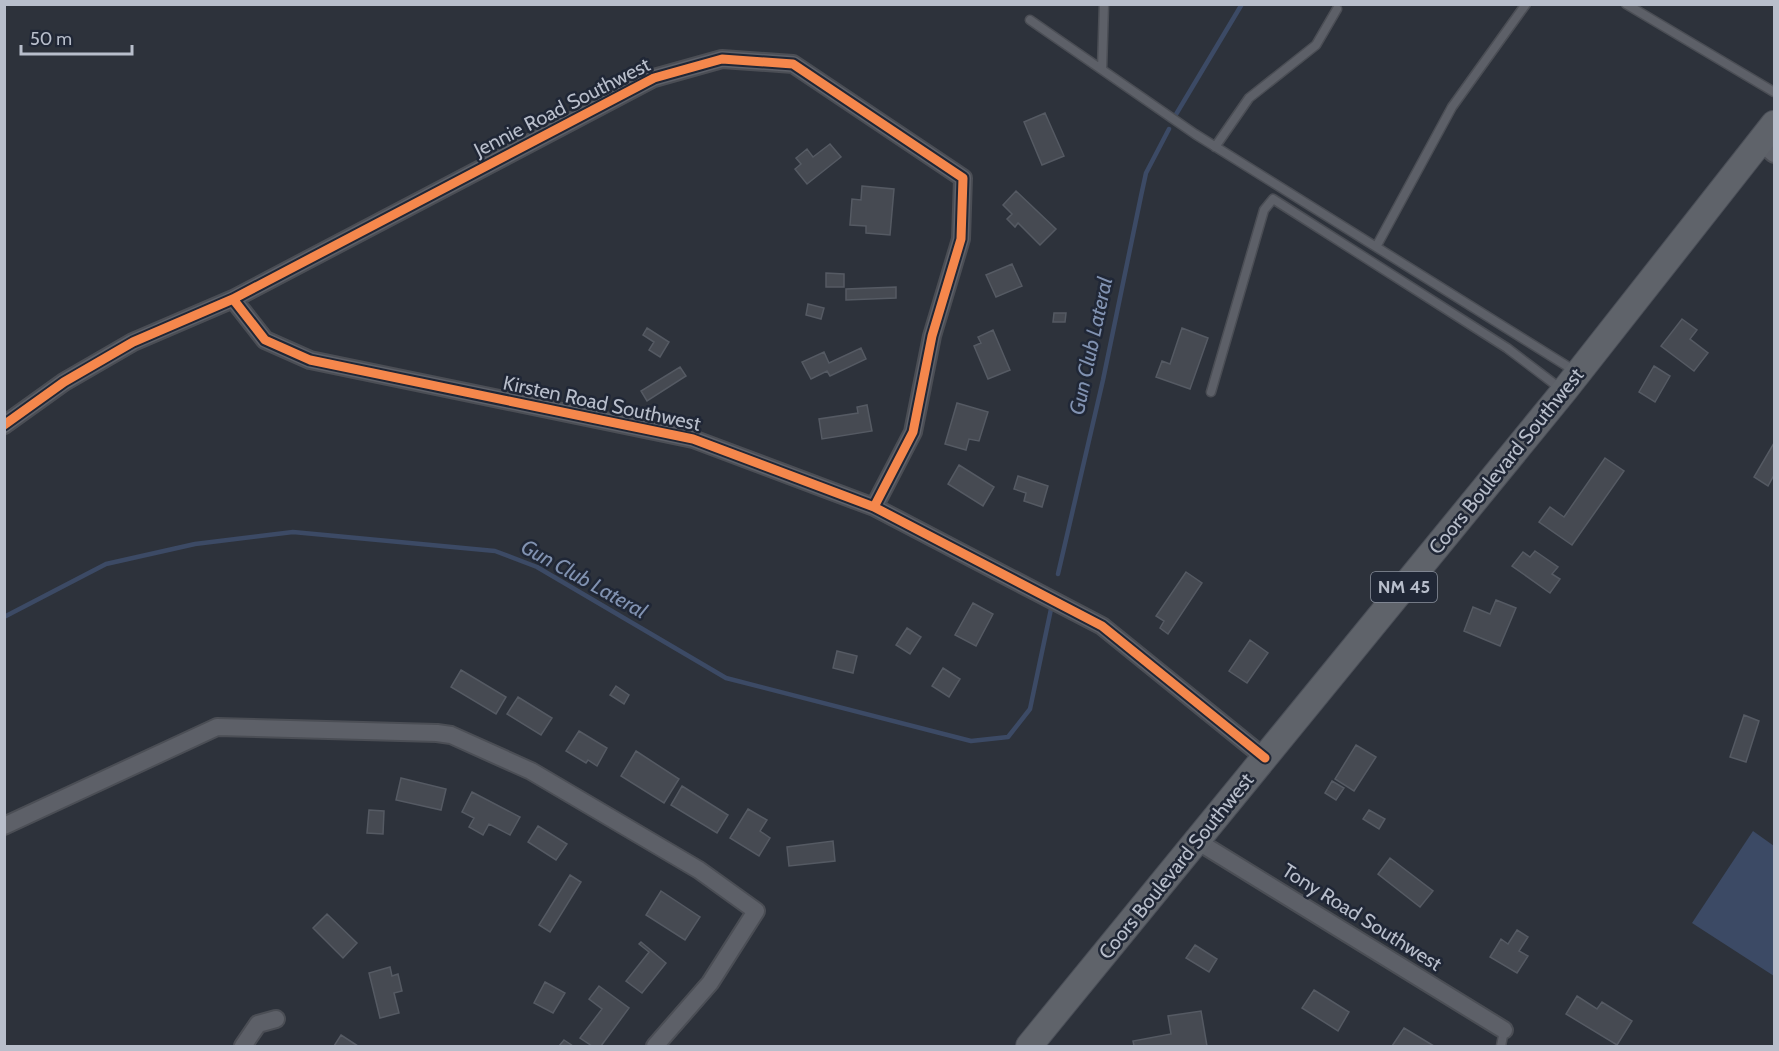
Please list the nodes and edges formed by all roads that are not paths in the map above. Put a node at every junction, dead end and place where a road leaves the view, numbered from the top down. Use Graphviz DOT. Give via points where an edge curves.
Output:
graph roads {
  1 [pos="1104,4"];
  2 [pos="1526,4"];
  3 [pos="1626,4"];
  4 [pos="1337,9"];
  5 [pos="1030,20"];
  6 [pos="1102,69"];
  7 [pos="1774,92"];
  8 [pos="1770,140"];
  9 [pos="1215,147"];
  10 [pos="1376,247"];
  11 [pos="233,299"];
  12 [pos="1571,382"];
  13 [pos="1210,392"];
  14 [pos="4,425"];
  15 [pos="874,507"];
  16 [pos="1265,758"];
  17 [pos="4,826"];
  18 [pos="1197,841"];
  19 [pos="276,1019"];
  20 [pos="1504,1030"];
  21 [pos="243,1047"];
  22 [pos="655,1047"];
  23 [pos="1029,1047"];
  24 [pos="1501,1047"];
  1 -- 6 [label="lane"];
  2 -- 10 [label="lane" via="1452,107"];
  3 -- 7 [label="lane"];
  4 -- 9 [label="lane" via="1316,45 1249,98"];
  5 -- 6 [label="lane"];
  6 -- 9 [label="lane"];
  8 -- 12 [label="main road, Coors Boulevard Southwest / NM 45"];
  9 -- 10 [label="lane"];
  10 -- 12 [label="lane"];
  11 -- 14 [label="street, Jennie Road Southwest" via="133,342 64,382"];
  11 -- 15 [label="street, Kirsten Road Southwest" via="265,340 310,360 693,439"];
  11 -- 15 [label="street, Jennie Road Southwest" via="654,78 722,59 794,64 963,178 961,239 932,336 913,432"];
  12 -- 13 [label="lane" via="1507,348 1273,200 1264,210"];
  12 -- 16 [label="main road, Coors Boulevard Southwest / NM 45"];
  15 -- 16 [label="street, Kirsten Road Southwest" via="1102,626"];
  16 -- 18 [label="main road, Coors Boulevard Southwest / NM 45"];
  17 -- 22 [label="street" via="217,727 451,735 531,771 699,870 756,911 710,983"];
  18 -- 20 [label="street, Tony Road Southwest"];
  18 -- 23 [label="main road, Coors Boulevard Southwest / NM 45"];
  19 -- 21 [label="street" via="258,1024"];
  20 -- 24 [label="lane"];
}
